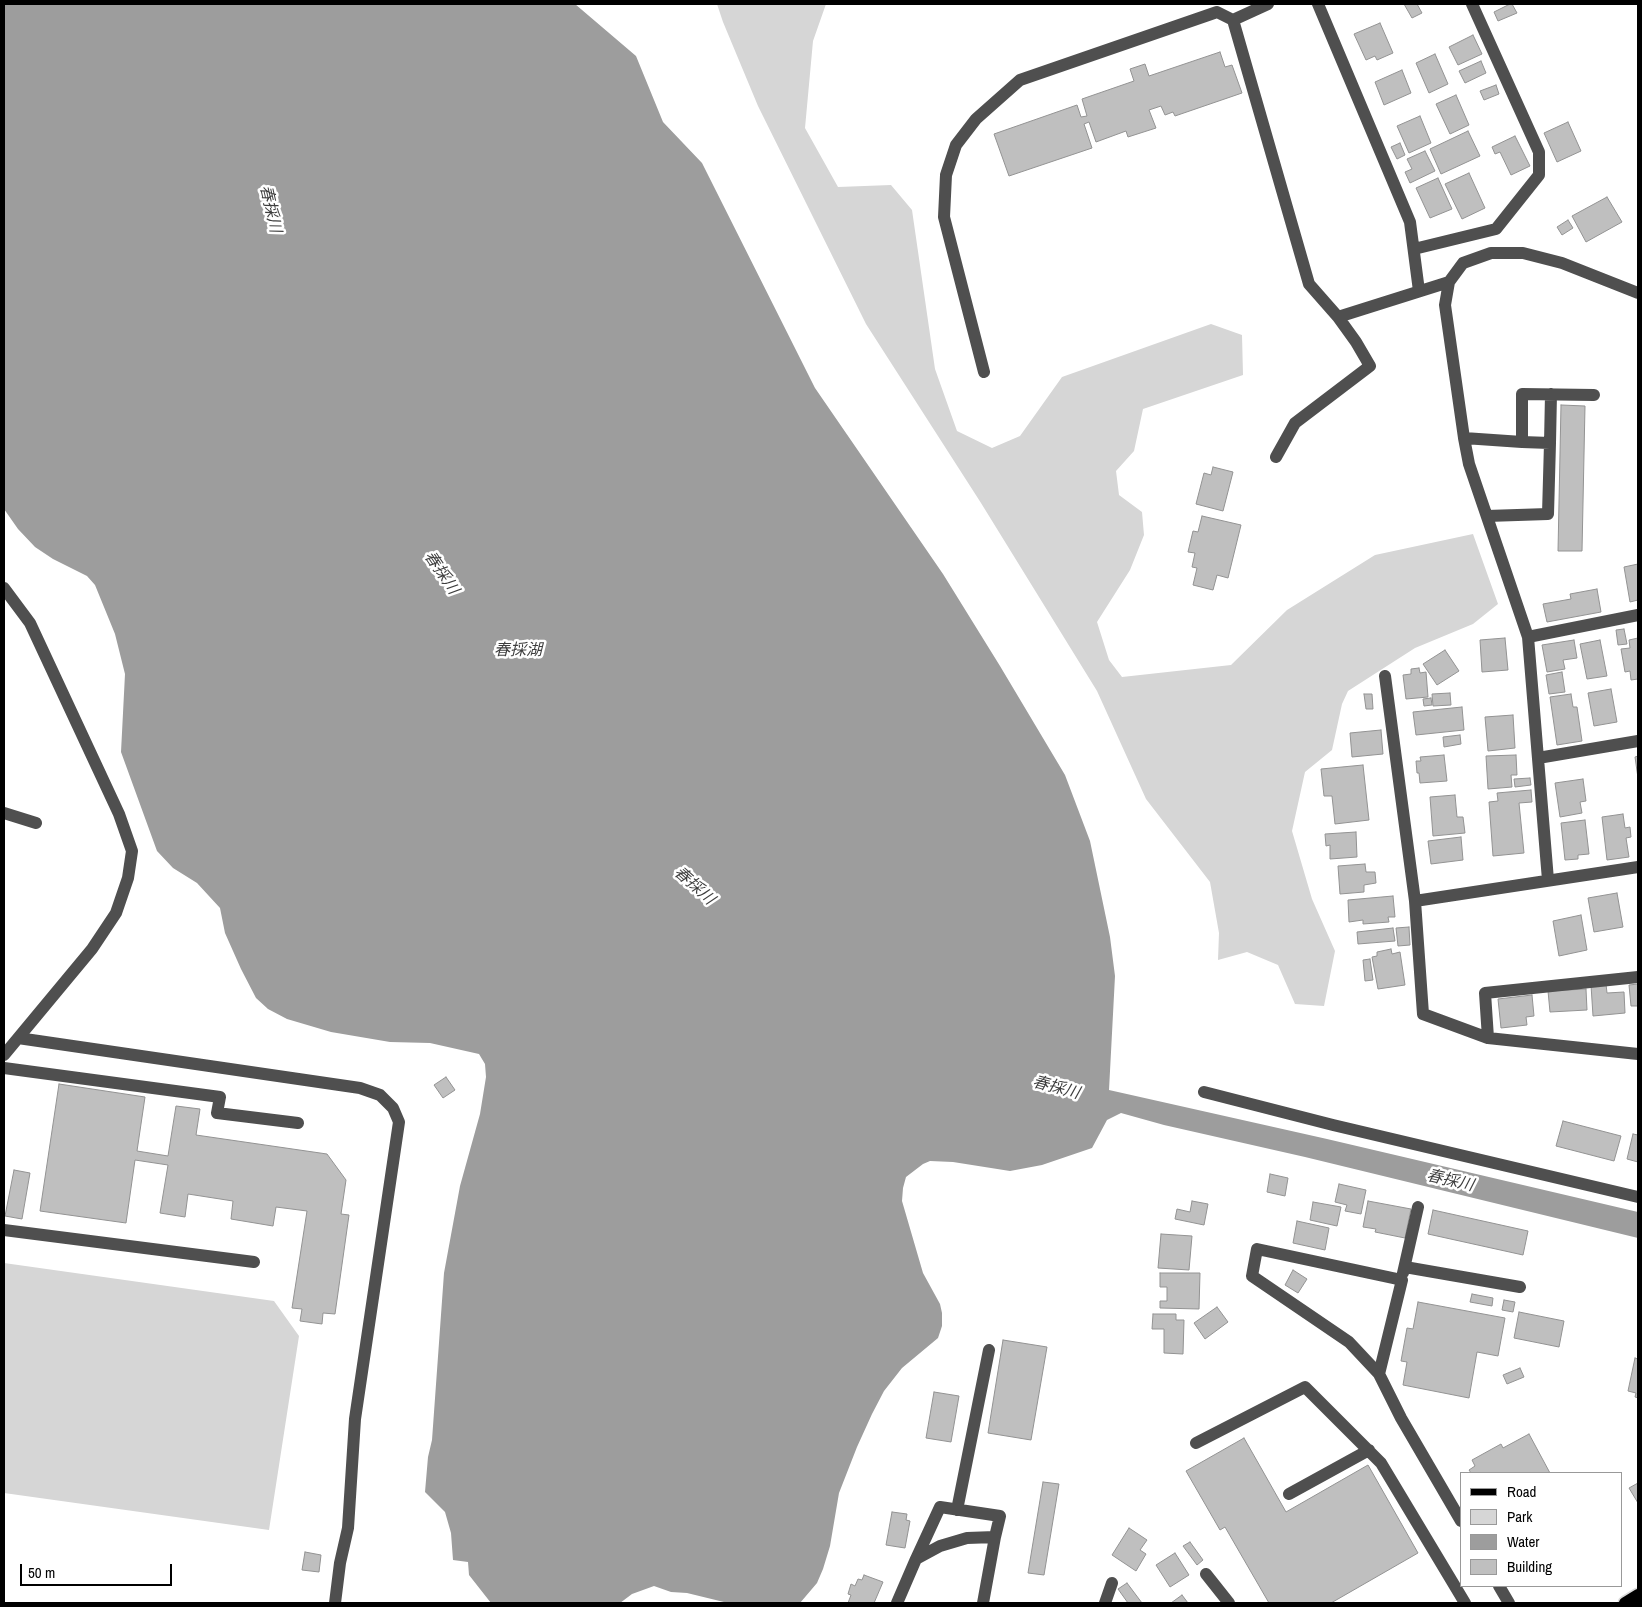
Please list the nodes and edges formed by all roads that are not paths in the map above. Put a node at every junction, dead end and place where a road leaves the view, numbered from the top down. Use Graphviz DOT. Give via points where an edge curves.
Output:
graph roads {
  1 [pos="1268,4"];
  2 [pos="1318,4"];
  3 [pos="1472,4"];
  4 [pos="1234,20"];
  5 [pos="1414,249"];
  6 [pos="1449,282"];
  7 [pos="1419,291"];
  8 [pos="1638,293"];
  9 [pos="1338,317"];
  10 [pos="984,372"];
  11 [pos="1551,394"];
  12 [pos="1594,395"];
  13 [pos="1464,438"];
  14 [pos="1522,442"];
  15 [pos="1550,443"];
  16 [pos="1276,456"];
  17 [pos="1488,516"];
  18 [pos="4,588"];
  19 [pos="1638,615"];
  20 [pos="1528,637"];
  21 [pos="1385,676"];
  22 [pos="1638,741"];
  23 [pos="1538,758"];
  24 [pos="4,813"];
  25 [pos="36,823"];
  26 [pos="1638,867"];
  27 [pos="1548,880"];
  28 [pos="1415,901"];
  29 [pos="1638,977"];
  30 [pos="18,1038"];
  31 [pos="1488,1038"];
  32 [pos="1638,1054"];
  33 [pos="4,1055"];
  34 [pos="4,1068"];
  35 [pos="1204,1092"];
  36 [pos="298,1123"];
  37 [pos="1638,1197"];
  38 [pos="1418,1207"];
  39 [pos="4,1230"];
  40 [pos="254,1262"];
  41 [pos="1405,1266"];
  42 [pos="1402,1280"];
  43 [pos="1520,1288"];
  44 [pos="989,1350"];
  45 [pos="1378,1374"];
  46 [pos="1196,1443"];
  47 [pos="1369,1450"];
  48 [pos="1289,1494"];
  49 [pos="957,1510"];
  50 [pos="1460,1519"];
  51 [pos="995,1537"];
  52 [pos="916,1559"];
  53 [pos="1206,1574"];
  54 [pos="1112,1584"];
  55 [pos="1500,1587"];
  56 [pos="1638,1595"];
  57 [pos="335,1603"];
  58 [pos="897,1603"];
  59 [pos="982,1603"];
  60 [pos="1105,1603"];
  61 [pos="1229,1603"];
  62 [pos="1465,1603"];
  63 [pos="1509,1603"];
  64 [pos="1624,1603"];
  1 -- 4 [label="street"];
  2 -- 5 [label="street" via="1410,222"];
  3 -- 5 [label="street" via="1539,152 1539,175 1496,229"];
  4 -- 9 [label="street" via="1309,284"];
  4 -- 10 [label="street" via="1217,12 1020,80 976,119 956,144 946,175 944,217"];
  5 -- 7 [label="street"];
  6 -- 7 [label="street"];
  6 -- 8 [label="street" via="1463,263 1491,253 1523,253 1562,263"];
  6 -- 13 [label="street" via="1445,304"];
  7 -- 9 [label="street"];
  9 -- 16 [label="street" via="1370,366 1295,423"];
  11 -- 12 [label="street"];
  11 -- 14 [label="street" via="1522,394"];
  11 -- 15 [label="street"];
  13 -- 14 [label="street"];
  13 -- 17 [label="street" via="1469,464"];
  14 -- 15 [label="street"];
  15 -- 17 [label="street" via="1548,514"];
  17 -- 20 [label="street"];
  18 -- 30 [label="street" via="30,623 119,814 132,851 128,878 116,913 92,949"];
  19 -- 20 [label="street"];
  20 -- 23 [label="street"];
  21 -- 28 [label="street"];
  22 -- 23 [label="street"];
  23 -- 27 [label="street"];
  24 -- 25 [label="street"];
  26 -- 27 [label="street"];
  27 -- 28 [label="street"];
  28 -- 31 [label="street" via="1423,1014"];
  29 -- 31 [label="street" via="1485,993"];
  30 -- 33 [label="street"];
  30 -- 57 [label="street" via="360,1088 380,1095 393,1108 399,1122 355,1419 348,1528"];
  31 -- 32 [label="street"];
  34 -- 36 [label="street" via="220,1097 217,1113"];
  35 -- 37 [label="street"];
  38 -- 41 [label="street"];
  39 -- 40 [label="street"];
  41 -- 42 [label="street"];
  41 -- 43 [label="street"];
  42 -- 45 [label="street"];
  42 -- 45 [label="street" via="1257,1250 1252,1276 1349,1342"];
  44 -- 49 [label="street"];
  45 -- 50 [label="street"];
  46 -- 47 [label="street" via="1305,1387"];
  47 -- 48 [label="street"];
  47 -- 62 [label="street" via="1381,1463"];
  49 -- 51 [label="street" via="1000,1516"];
  49 -- 52 [label="street" via="940,1507"];
  51 -- 52 [label="street" via="967,1538 940,1546"];
  51 -- 59 [label="street"];
  52 -- 58 [label="street"];
  53 -- 61 [label="street"];
  54 -- 60 [label="street"];
  55 -- 63 [label="street"];
  56 -- 64 [label="main road"];
}
